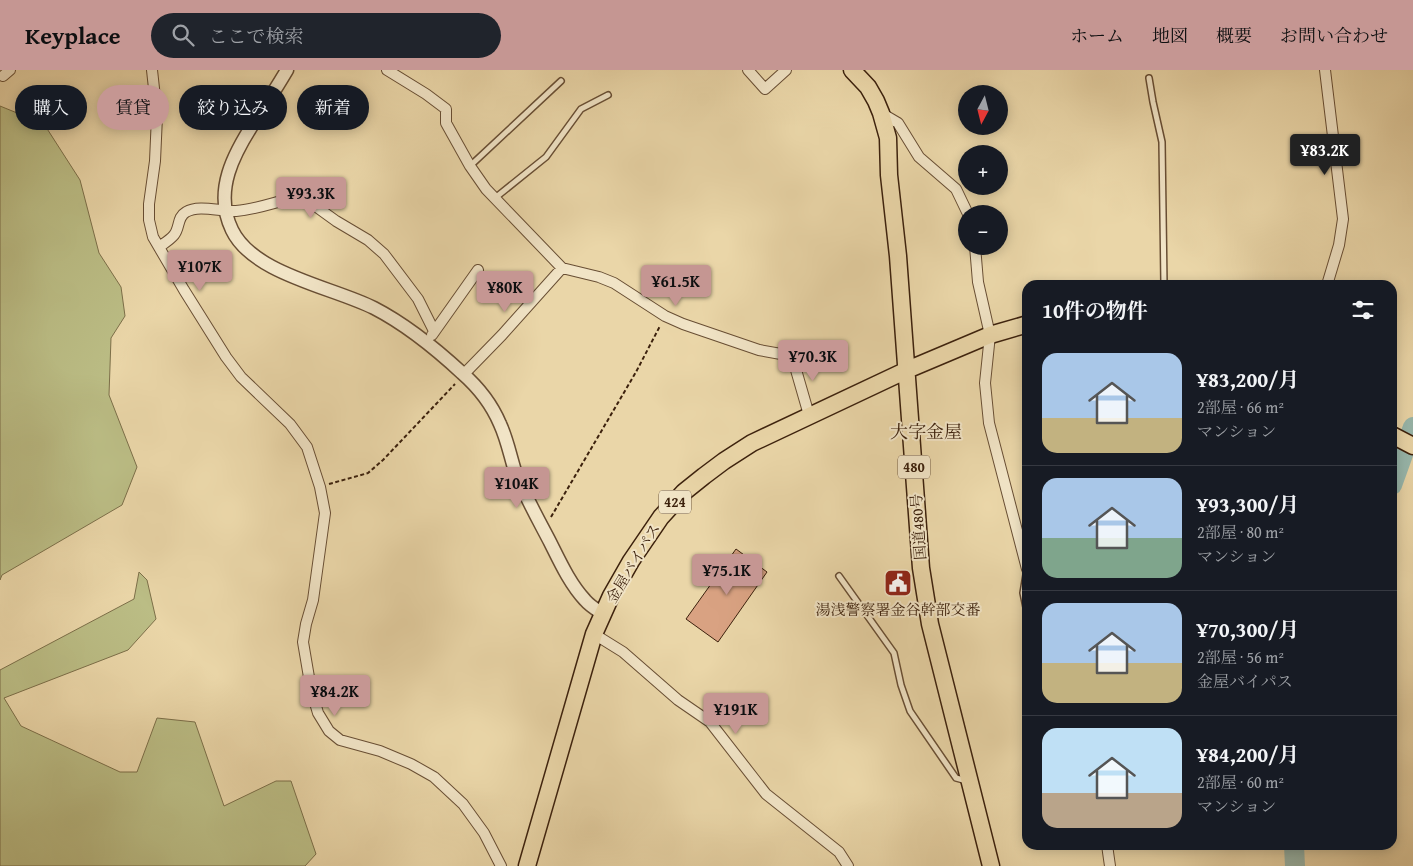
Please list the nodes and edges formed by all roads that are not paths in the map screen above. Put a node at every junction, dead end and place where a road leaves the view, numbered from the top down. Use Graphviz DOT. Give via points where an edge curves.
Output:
graph roads {
  1 [pos="152,70"];
  2 [pos="288,70"];
  3 [pos="387,70"];
  4 [pos="748,70"];
  5 [pos="786,70"];
  6 [pos="852,70"];
  7 [pos="1325,70"];
  8 [pos="1150,78"];
  9 [pos="561,81"];
  10 [pos="608,95"];
  11 [pos="881,113"];
  12 [pos="470,166"];
  13 [pos="495,198"];
  14 [pos="964,205"];
  15 [pos="226,210"];
  16 [pos="159,247"];
  17 [pos="976,255"];
  18 [pos="562,268"];
  19 [pos="478,270"];
  20 [pos="1164,280"];
  21 [pos="1328,280"];
  22 [pos="1022,326"];
  23 [pos="434,331"];
  24 [pos="990,335"];
  25 [pos="427,342"];
  26 [pos="907,370"];
  27 [pos="464,374"];
  28 [pos="809,415"];
  29 [pos="1397,438"];
  30 [pos="1413,446"];
  31 [pos="1022,550"];
  32 [pos="839,576"];
  33 [pos="602,614"];
  34 [pos="594,634"];
  35 [pos="970,781"];
  36 [pos="1108,850"];
  37 [pos="501,866"];
  38 [pos="527,866"];
  39 [pos="848,866"];
  40 [pos="991,866"];
  41 [pos="1110,866"];
  1 -- 16 [label="street" via="157,116 149,220"];
  2 -- 15 [label="street" via="231,163 225,192"];
  3 -- 12 [label="street" via="446,109 446,123"];
  4 -- 5 [label="street" via="764,89"];
  6 -- 11 [label="highway, 国道480号 / 480" via="868,87"];
  7 -- 21 [label="street" via="1342,219"];
  8 -- 20 [label="lane" via="1162,142"];
  9 -- 12 [label="lane"];
  10 -- 13 [label="lane" via="581,109 546,157"];
  11 -- 14 [label="street" via="898,123 920,157 956,189"];
  11 -- 26 [label="highway, 国道480号 / 480" via="888,138"];
  12 -- 13 [label="street"];
  13 -- 18 [label="street"];
  15 -- 16 [label="street" via="194,209 186,212 180,217 174,235"];
  15 -- 23 [label="street" via="236,211 300,195 384,254 418,299"];
  15 -- 25 [label="street" via="238,240 266,264 375,309"];
  16 -- 37 [label="street" via="241,377 290,424 307,447 325,513 313,600 303,642 310,689 318,713 329,731 340,740 380,751 434,777 463,804 484,833"];
  17 -- 24 [label="street" via="978,282"];
  18 -- 27 [label="street"];
  18 -- 28 [label="street" via="614,283 682,324 759,350 792,356"];
  19 -- 23 [label="street"];
  22 -- 24 [label="highway, 金屋バイパス / 424"];
  23 -- 25 [label="street"];
  24 -- 26 [label="highway, 金屋バイパス / 424"];
  24 -- 31 [label="street" via="985,383 989,422"];
  25 -- 27 [label="street"];
  26 -- 28 [label="highway, 金屋バイパス / 424"];
  26 -- 35 [label="highway, 国道480号 / 480" via="921,568 930,624"];
  27 -- 33 [label="street" via="485,398 500,424 516,472 572,583"];
  28 -- 33 [label="highway, 金屋バイパス / 424" via="752,443 684,492 641,544"];
  29 -- 30 [label="highway"];
  32 -- 35 [label="lane" via="894,653 910,711 956,778"];
  33 -- 34 [label="highway, 金屋バイパス / 424"];
  34 -- 38 [label="highway, 金屋バイパス / 424"];
  34 -- 39 [label="street" via="623,652 678,700 710,722 766,794 839,852"];
  35 -- 40 [label="highway, 国道480号 / 480"];
  36 -- 41 [label="street"];
}
